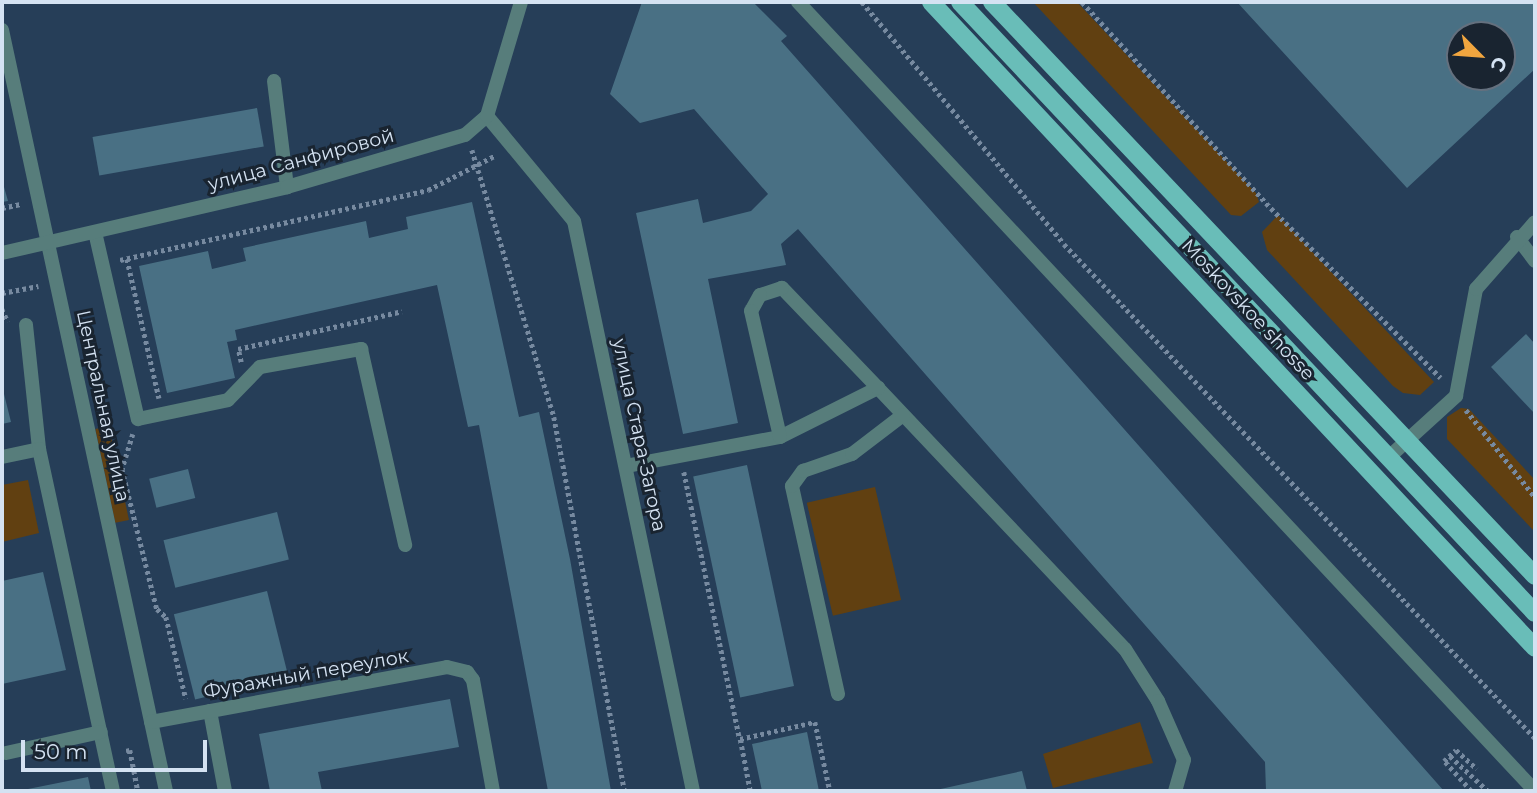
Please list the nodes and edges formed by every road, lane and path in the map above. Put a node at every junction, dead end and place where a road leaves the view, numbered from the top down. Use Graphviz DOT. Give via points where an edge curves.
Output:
graph roads {
  1 [pos="522,2"];
  2 [pos="798,2"];
  3 [pos="862,2"];
  4 [pos="931,2"];
  5 [pos="960,2"];
  6 [pos="992,2"];
  7 [pos="1082,2"];
  8 [pos="2,30"];
  9 [pos="274,81"];
  10 [pos="487,116"];
  11 [pos="512,145"];
  12 [pos="480,167"];
  13 [pos="287,187"];
  14 [pos="26,203"];
  15 [pos="2,208"];
  16 [pos="1535,222"];
  17 [pos="95,232"];
  18 [pos="1517,237"];
  19 [pos="49,243"];
  20 [pos="2,253"];
  21 [pos="127,259"];
  22 [pos="1535,261"];
  23 [pos="101,264"];
  24 [pos="57,282"];
  25 [pos="2,293"];
  26 [pos="402,311"];
  27 [pos="26,325"];
  28 [pos="244,373"];
  29 [pos="878,388"];
  30 [pos="1456,396"];
  31 [pos="171,400"];
  32 [pos="903,415"];
  33 [pos="138,419"];
  34 [pos="780,437"];
  35 [pos="1408,440"];
  36 [pos="39,449"];
  37 [pos="681,456"];
  38 [pos="2,457"];
  39 [pos="1389,457"];
  40 [pos="626,466"];
  41 [pos="1535,497"];
  42 [pos="405,545"];
  43 [pos="1535,576"];
  44 [pos="1535,613"];
  45 [pos="1535,648"];
  46 [pos="838,694"];
  47 [pos="210,711"];
  48 [pos="190,715"];
  49 [pos="151,722"];
  50 [pos="101,732"];
  51 [pos="1535,738"];
  52 [pos="740,739"];
  53 [pos="126,751"];
  54 [pos="6,753"];
  55 [pos="1450,756"];
  56 [pos="1476,769"];
  57 [pos="1535,790"];
  58 [pos="113,791"];
  59 [pos="138,791"];
  60 [pos="166,791"];
  61 [pos="225,791"];
  62 [pos="493,791"];
  63 [pos="625,791"];
  64 [pos="693,791"];
  65 [pos="750,791"];
  66 [pos="830,791"];
  67 [pos="1175,791"];
  68 [pos="1471,791"];
  69 [pos="1488,791"];
  1 -- 10 [label="street"];
  2 -- 57 [label="street"];
  3 -- 51 [label="path" via="1064,244"];
  4 -- 45 [label="main road, Moskovskoe shosse"];
  5 -- 39 [label="main road, Moskovskoe shosse"];
  6 -- 35 [label="main road, Moskovskoe shosse"];
  7 -- 30 [label="path" via="1272,208"];
  8 -- 19 [label="street, Центральная улица"];
  9 -- 13 [label="street"];
  10 -- 11 [label="street, улица Стара-Загора"];
  10 -- 13 [label="street, улица Санфировой" via="465,135"];
  11 -- 12 [label="path"];
  11 -- 40 [label="street, улица Стара-Загора" via="574,221"];
  12 -- 21 [label="path" via="451,175 428,190"];
  12 -- 63 [label="path" via="554,417"];
  13 -- 17 [label="street, улица Санфировой"];
  14 -- 15 [label="path"];
  16 -- 18 [label="street"];
  17 -- 19 [label="street, улица Санфировой"];
  17 -- 23 [label="street"];
  18 -- 22 [label="street"];
  18 -- 30 [label="street" via="1476,289"];
  19 -- 20 [label="street, улица Санфировой"];
  19 -- 24 [label="street, Центральная улица"];
  21 -- 23 [label="path"];
  21 -- 31 [label="path" via="159,402"];
  23 -- 33 [label="street"];
  24 -- 25 [label="path"];
  24 -- 49 [label="street, Центральная улица"];
  26 -- 28 [label="path" via="238,349"];
  27 -- 36 [label="street"];
  29 -- 32 [label="street"];
  29 -- 34 [label="street"];
  29 -- 34 [label="street" via="782,288 760,295 751,311"];
  30 -- 35 [label="street"];
  30 -- 41 [label="path"];
  32 -- 46 [label="street" via="852,454 803,471 792,486"];
  32 -- 67 [label="street" via="1125,649 1158,701 1184,761"];
  33 -- 42 [label="street" via="228,400 260,367 361,349"];
  33 -- 48 [label="path" via="122,469 157,609 166,617"];
  34 -- 37 [label="street"];
  35 -- 39 [label="street"];
  35 -- 43 [label="main road, Moskovskoe shosse"];
  36 -- 38 [label="street"];
  36 -- 50 [label="street"];
  37 -- 40 [label="street"];
  37 -- 52 [label="path"];
  39 -- 44 [label="main road, Moskovskoe shosse"];
  40 -- 64 [label="street, улица Стара-Загора"];
  47 -- 48 [label="street, Фуражный переулок"];
  47 -- 61 [label="street"];
  47 -- 62 [label="street, Фуражный переулок" via="447,667 467,672 473,680"];
  48 -- 49 [label="street, Фуражный переулок"];
  49 -- 60 [label="street, Центральная улица"];
  50 -- 54 [label="street"];
  50 -- 58 [label="street"];
  52 -- 65 [label="path"];
  52 -- 66 [label="path" via="815,722"];
  53 -- 59 [label="path" via="130,750"];
  55 -- 56 [label="path" via="1456,750"];
  55 -- 68 [label="path" via="1444,761"];
  55 -- 69 [label="path"];
}
